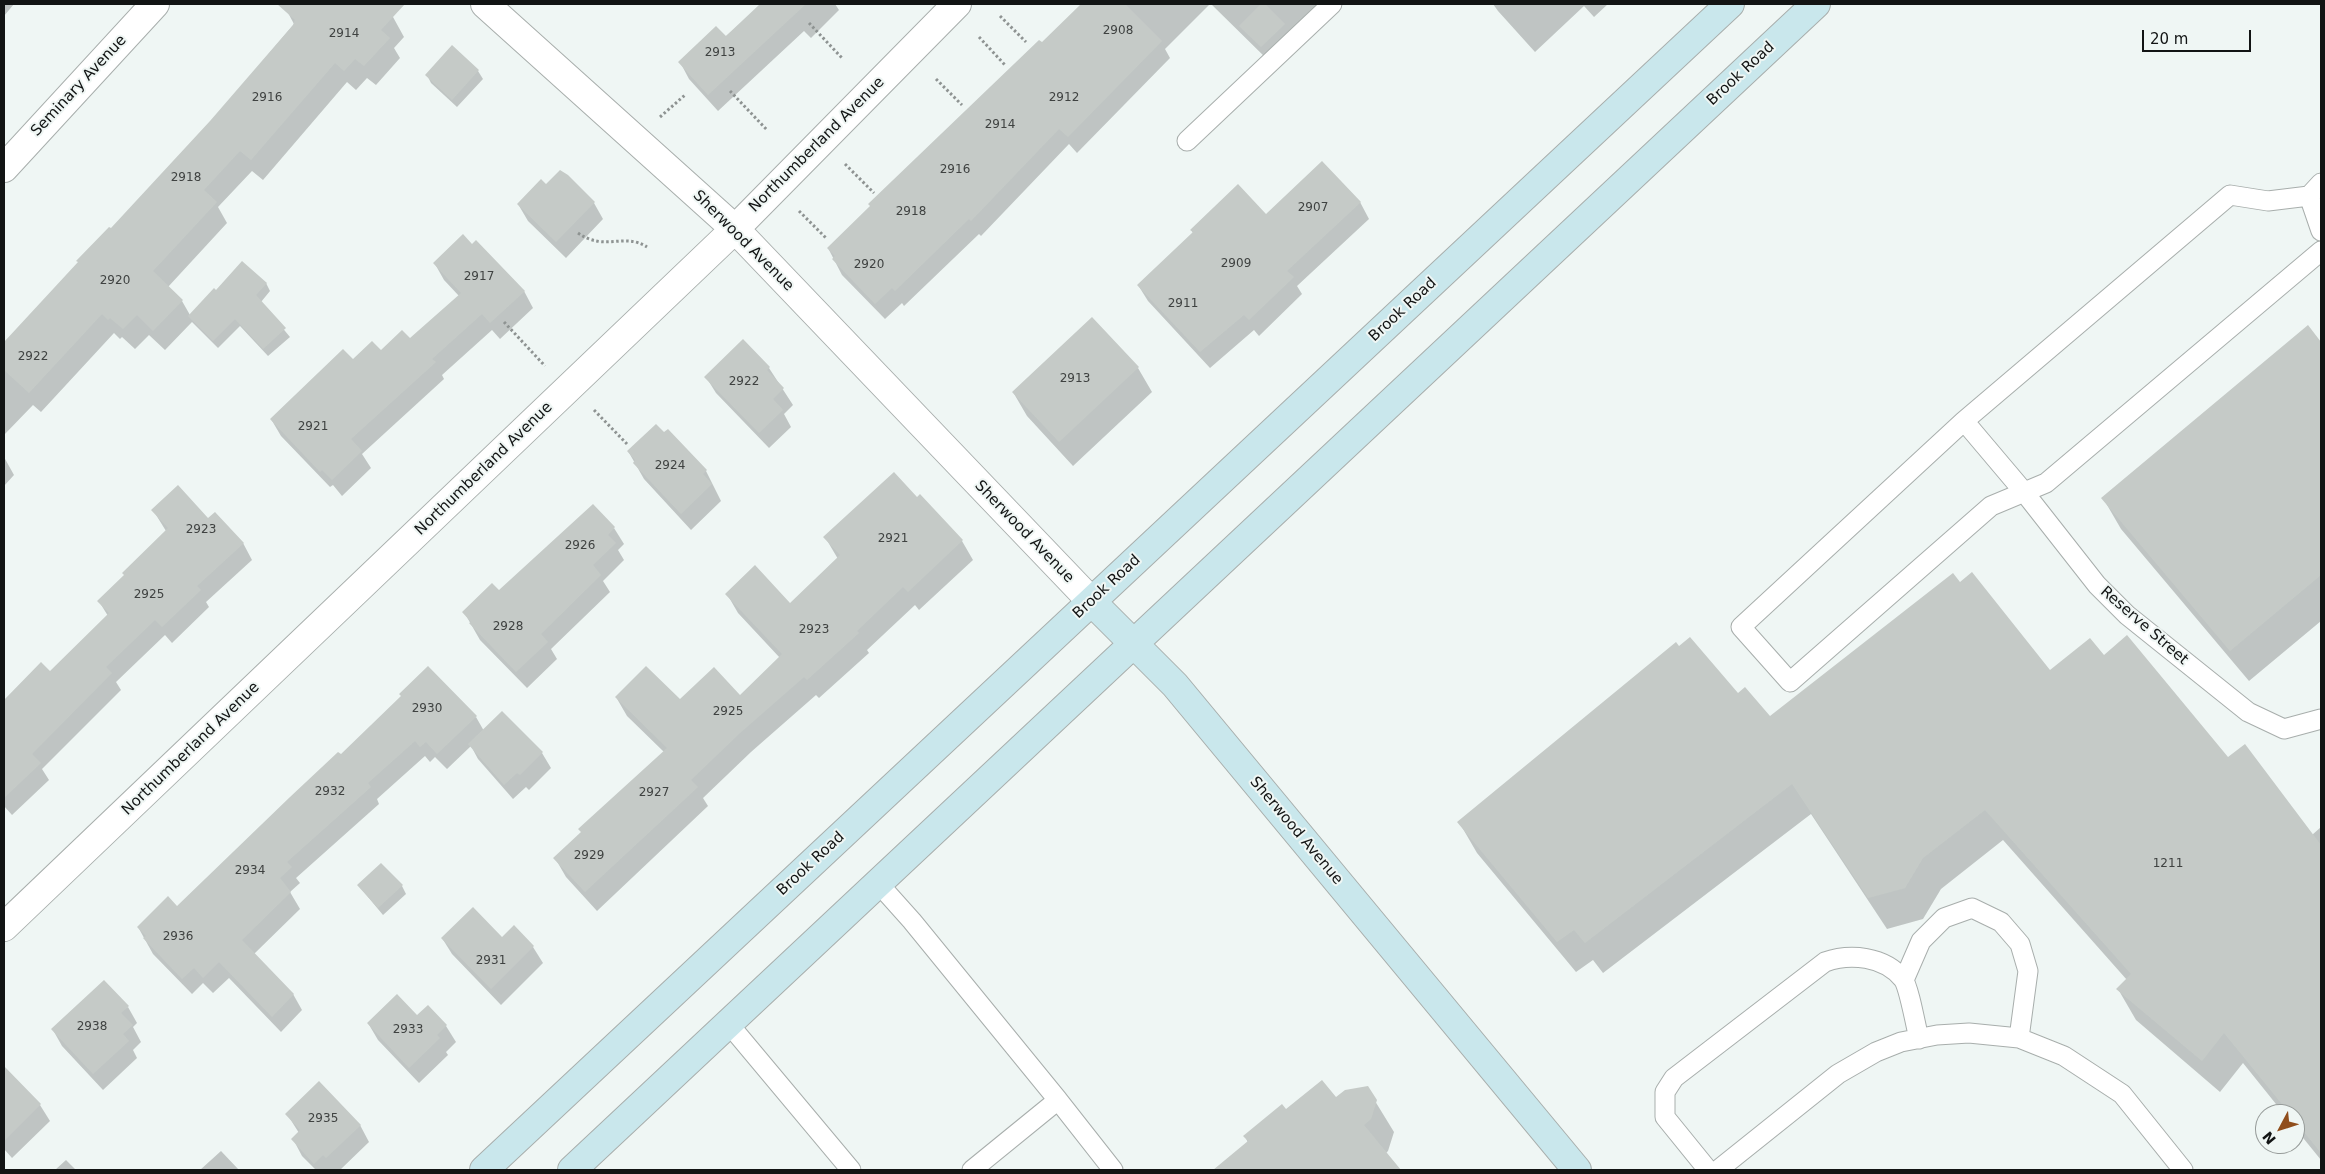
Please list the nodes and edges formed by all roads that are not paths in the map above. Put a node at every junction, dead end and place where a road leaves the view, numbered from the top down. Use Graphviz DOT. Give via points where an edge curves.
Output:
graph roads {
  1 [pos="155,4"];
  2 [pos="485,4"];
  3 [pos="957,4"];
  4 [pos="1332,4"];
  5 [pos="1730,4"];
  6 [pos="1809,6"];
  7 [pos="1187,141"];
  8 [pos="4,168"];
  9 [pos="2315,189"];
  10 [pos="735,229"];
  11 [pos="2321,231"];
  12 [pos="2321,251"];
  13 [pos="1964,421"];
  14 [pos="2024,492"];
  15 [pos="1092,602"];
  16 [pos="1133,643"];
  17 [pos="2321,719"];
  18 [pos="878,883"];
  19 [pos="4,927"];
  20 [pos="1904,980"];
  21 [pos="728,1023"];
  22 [pos="2019,1038"];
  23 [pos="1919,1039"];
  24 [pos="1058,1100"];
  25 [pos="484,1170"];
  26 [pos="572,1170"];
  27 [pos="851,1170"];
  28 [pos="972,1170"];
  29 [pos="1113,1170"];
  30 [pos="1577,1170"];
  31 [pos="1708,1170"];
  32 [pos="1718,1170"];
  33 [pos="2183,1170"];
  1 -- 8 [label="street, Seminary Avenue"];
  2 -- 10 [label="street, Sherwood Avenue"];
  3 -- 10 [label="street, Northumberland Avenue"];
  4 -- 7 [label="lane"];
  5 -- 15 [label="main road, Brook Road"];
  6 -- 16 [label="main road, Brook Road"];
  9 -- 11 [label="lane"];
  9 -- 13 [label="lane" via="2268,200 2230,195"];
  10 -- 15 [label="street, Sherwood Avenue"];
  10 -- 19 [label="street, Northumberland Avenue"];
  12 -- 14 [label="lane" via="2046,483"];
  13 -- 14 [label="lane, Reserve Street"];
  13 -- 14 [label="lane" via="1740,627 1790,682 1991,506"];
  14 -- 17 [label="lane, Reserve Street" via="2097,586 2248,712 2284,729"];
  15 -- 16 [label="main road, Sherwood Avenue"];
  15 -- 25 [label="main road, Brook Road"];
  16 -- 18 [label="main road, Brook Road"];
  16 -- 30 [label="main road, Sherwood Avenue" via="1175,685"];
  18 -- 21 [label="main road, Brook Road"];
  18 -- 24 [label="lane"];
  20 -- 22 [label="lane" via="1921,941 1944,918 1972,908 2001,922 2020,944 2028,971"];
  20 -- 23 [label="lane"];
  20 -- 31 [label="lane" via="1887,966 1865,957 1838,957 1825,962 1674,1078 1666,1092 1665,1117"];
  21 -- 26 [label="main road, Brook Road"];
  21 -- 27 [label="lane"];
  22 -- 23 [label="lane" via="1969,1033"];
  22 -- 33 [label="lane" via="2064,1056 2122,1094"];
  23 -- 32 [label="lane" via="1876,1052 1838,1074"];
  24 -- 28 [label="lane"];
  24 -- 29 [label="lane"];
}
